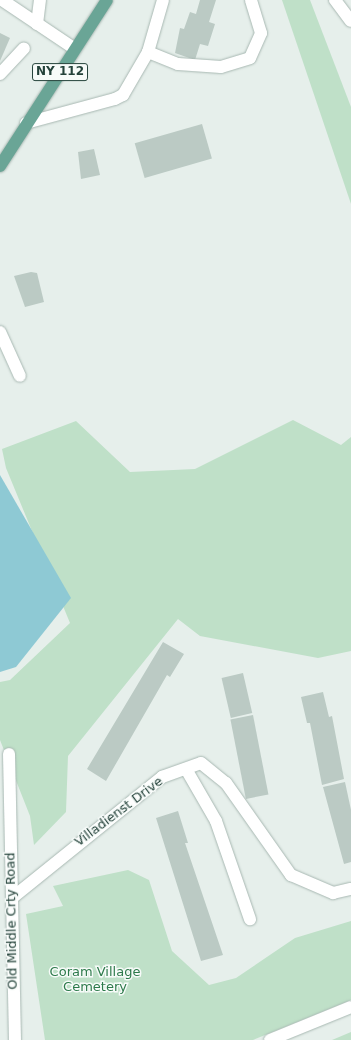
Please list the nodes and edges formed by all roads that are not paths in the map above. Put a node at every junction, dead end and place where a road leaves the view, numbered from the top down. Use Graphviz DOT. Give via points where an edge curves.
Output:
graph roads {
  1 [pos="2,0"];
  2 [pos="40,0"];
  3 [pos="107,0"];
  4 [pos="164,0"];
  5 [pos="250,0"];
  6 [pos="335,0"];
  7 [pos="351,21"];
  8 [pos="37,24"];
  9 [pos="24,48"];
  10 [pos="75,49"];
  11 [pos="148,52"];
  12 [pos="0,74"];
  13 [pos="26,123"];
  14 [pos="0,166"];
  15 [pos="0,332"];
  16 [pos="20,376"];
  17 [pos="9,754"];
  18 [pos="186,769"];
  19 [pos="351,889"];
  20 [pos="12,898"];
  21 [pos="250,919"];
  22 [pos="351,1007"];
  23 [pos="14,1040"];
  24 [pos="270,1040"];
  1 -- 8 [label="street"];
  2 -- 8 [label="street"];
  3 -- 10 [label="main road, NY 112"];
  4 -- 11 [label="street"];
  5 -- 11 [label="street" via="261,33 250,58 221,67 178,64"];
  6 -- 7 [label="street"];
  8 -- 10 [label="street"];
  9 -- 12 [label="street"];
  10 -- 13 [label="main road, NY 112"];
  11 -- 13 [label="street" via="122,94 115,99"];
  13 -- 14 [label="main road, NY 112"];
  15 -- 16 [label="street"];
  17 -- 20 [label="street, Old Middle Crty Road"];
  18 -- 19 [label="street, Villadienst Drive" via="201,763 226,783 291,875 333,893"];
  18 -- 20 [label="street, Villadienst Drive" via="162,777"];
  18 -- 21 [label="street" via="216,821"];
  20 -- 23 [label="street, Old Middle Crty Road"];
  22 -- 24 [label="street"];
}
